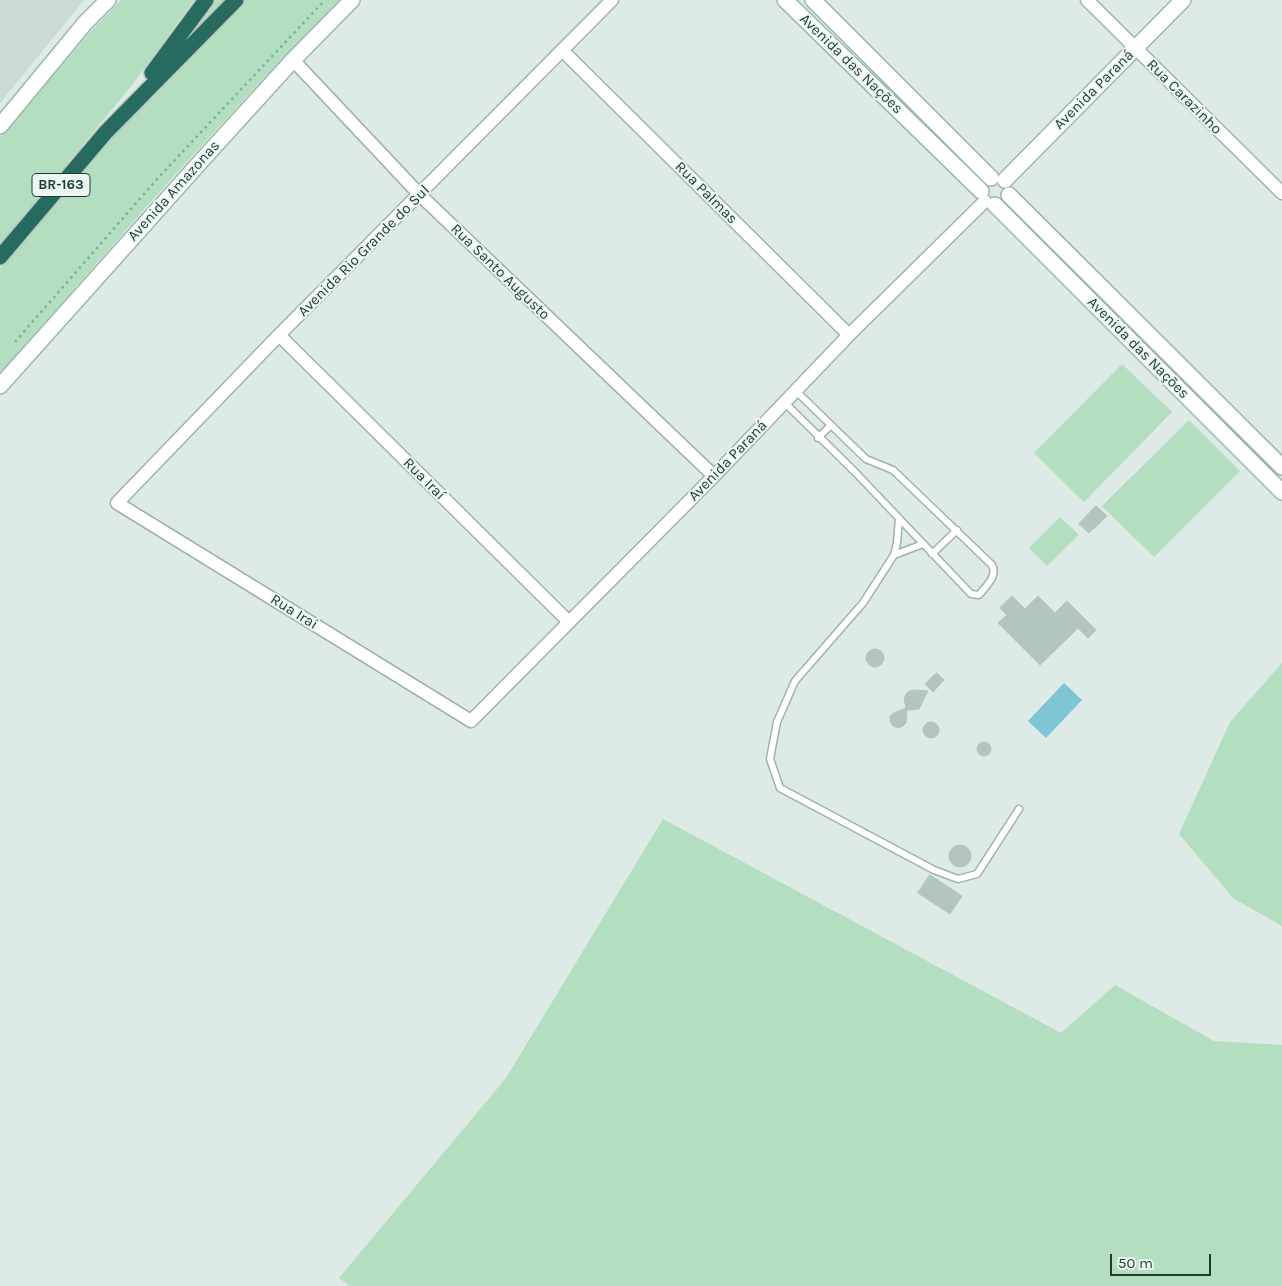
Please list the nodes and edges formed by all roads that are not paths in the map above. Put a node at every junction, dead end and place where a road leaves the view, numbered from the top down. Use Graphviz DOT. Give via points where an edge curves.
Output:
graph roads {
  1 [pos="108,0"];
  2 [pos="206,0"];
  3 [pos="236,0"];
  4 [pos="352,0"];
  5 [pos="612,0"];
  6 [pos="785,0"];
  7 [pos="814,0"];
  8 [pos="1087,0"];
  9 [pos="1183,0"];
  10 [pos="1136,48"];
  11 [pos="562,50"];
  12 [pos="293,60"];
  13 [pos="122,114"];
  14 [pos="0,126"];
  15 [pos="1001,184"];
  16 [pos="1282,193"];
  17 [pos="420,195"];
  18 [pos="987,199"];
  19 [pos="0,257"];
  20 [pos="279,335"];
  21 [pos="849,335"];
  22 [pos="0,386"];
  23 [pos="796,391"];
  24 [pos="785,403"];
  25 [pos="830,425"];
  26 [pos="818,438"];
  27 [pos="1282,467"];
  28 [pos="714,476"];
  29 [pos="1282,492"];
  30 [pos="118,503"];
  31 [pos="899,519"];
  32 [pos="956,530"];
  33 [pos="922,544"];
  34 [pos="932,554"];
  35 [pos="894,555"];
  36 [pos="569,622"];
  37 [pos="471,722"];
  38 [pos="1019,809"];
  1 -- 14 [label="main road"];
  2 -- 13 [label="highway, BR-163"];
  3 -- 13 [label="highway, BR-163"];
  4 -- 12 [label="main road, Avenida Amazonas"];
  5 -- 11 [label="street, Avenida Rio Grande do Sul"];
  6 -- 18 [label="main road, Avenida das Nações"];
  7 -- 15 [label="main road, Avenida das Nações"];
  8 -- 10 [label="street, Rua Carazinho"];
  9 -- 10 [label="main road, Avenida Paraná"];
  10 -- 15 [label="main road, Avenida Paraná"];
  10 -- 16 [label="street, Rua Carazinho"];
  11 -- 17 [label="street, Avenida Rio Grande do Sul"];
  11 -- 21 [label="street, Rua Palmas"];
  12 -- 17 [label="street, Rua Santo Augusto"];
  12 -- 22 [label="main road, Avenida Amazonas"];
  13 -- 19 [label="highway, BR-163"];
  15 -- 18 [label="main road" via="983,184"];
  15 -- 18 [label="main road" via="1002,203"];
  15 -- 27 [label="main road, Avenida das Nações"];
  17 -- 20 [label="street, Avenida Rio Grande do Sul"];
  17 -- 28 [label="street, Rua Santo Augusto"];
  18 -- 21 [label="street, Avenida Paraná"];
  18 -- 29 [label="main road, Avenida das Nações"];
  20 -- 30 [label="street, Avenida Rio Grande do Sul"];
  20 -- 36 [label="street, Rua Iraí"];
  21 -- 23 [label="street, Avenida Paraná"];
  23 -- 24 [label="street, Avenida Paraná"];
  23 -- 25 [label="lane"];
  24 -- 26 [label="lane"];
  24 -- 28 [label="street, Avenida Paraná"];
  25 -- 26 [label="lane"];
  25 -- 32 [label="lane" via="866,459 893,470"];
  26 -- 31 [label="lane"];
  28 -- 36 [label="street, Avenida Paraná"];
  30 -- 37 [label="street, Rua Irai"];
  31 -- 33 [label="lane"];
  31 -- 35 [label="lane"];
  32 -- 34 [label="lane"];
  32 -- 34 [label="lane" via="994,569 994,575 979,595 970,594"];
  33 -- 34 [label="lane"];
  33 -- 35 [label="lane"];
  35 -- 38 [label="lane" via="863,603 795,681 777,722 770,759 780,788 934,870 958,879 977,874"];
  36 -- 37 [label="street, Avenida Paraná"];
}
